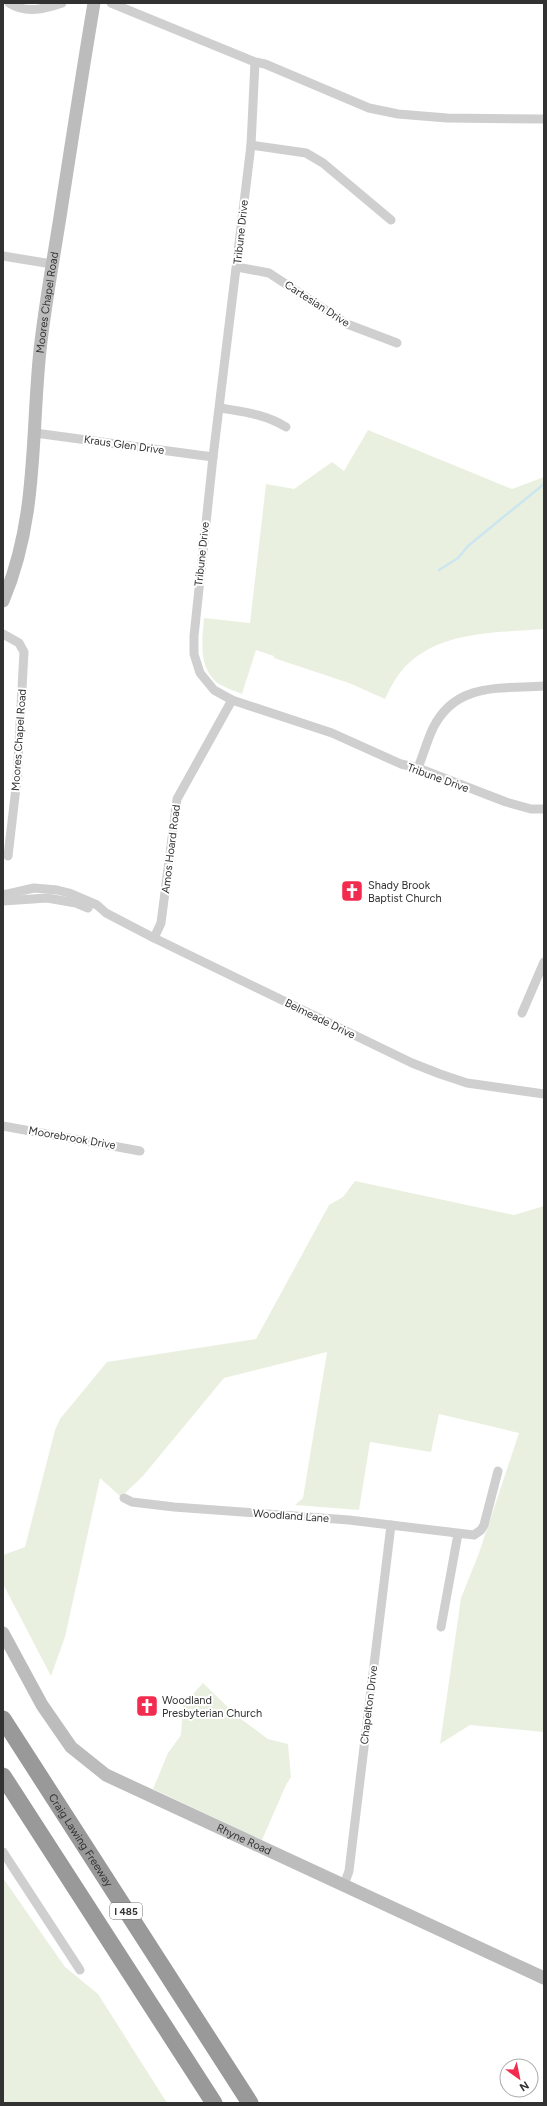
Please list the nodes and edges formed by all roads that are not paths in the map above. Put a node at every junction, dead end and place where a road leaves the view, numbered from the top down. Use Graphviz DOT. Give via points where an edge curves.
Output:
graph roads {
  1 [pos="9,3"];
  2 [pos="62,3"];
  3 [pos="94,3"];
  4 [pos="111,3"];
  5 [pos="255,62"];
  6 [pos="544,119"];
  7 [pos="251,145"];
  8 [pos="391,220"];
  9 [pos="3,256"];
  10 [pos="52,264"];
  11 [pos="237,267"];
  12 [pos="397,343"];
  13 [pos="220,408"];
  14 [pos="286,427"];
  15 [pos="35,433"];
  16 [pos="213,458"];
  17 [pos="3,601"];
  18 [pos="3,634"];
  19 [pos="544,686"];
  20 [pos="232,700"];
  21 [pos="418,768"];
  22 [pos="544,809"];
  23 [pos="8,856"];
  24 [pos="3,895"];
  25 [pos="3,901"];
  26 [pos="106,913"];
  27 [pos="154,938"];
  28 [pos="544,962"];
  29 [pos="522,1014"];
  30 [pos="544,1094"];
  31 [pos="3,1126"];
  32 [pos="140,1151"];
  33 [pos="498,1471"];
  34 [pos="124,1498"];
  35 [pos="391,1525"];
  36 [pos="458,1534"];
  37 [pos="441,1627"];
  38 [pos="3,1633"];
  39 [pos="3,1719"];
  40 [pos="3,1776"];
  41 [pos="3,1852"];
  42 [pos="344,1885"];
  43 [pos="80,1970"];
  44 [pos="544,1978"];
  45 [pos="214,2103"];
  46 [pos="250,2103"];
  1 -- 2 [label="street" via="34,10"];
  3 -- 10 [label="street, Moores Chapel Road"];
  4 -- 5 [label="street"];
  5 -- 6 [label="street" via="369,108 398,114 447,118"];
  5 -- 7 [label="street, Tribune Drive"];
  7 -- 8 [label="street" via="306,153 323,163"];
  7 -- 11 [label="street, Tribune Drive"];
  9 -- 10 [label="street"];
  10 -- 15 [label="street, Moores Chapel Road" via="40,349"];
  11 -- 12 [label="street, Cartesian Drive" via="269,273 347,324"];
  11 -- 13 [label="street, Tribune Drive"];
  13 -- 14 [label="street" via="256,414"];
  13 -- 16 [label="street, Tribune Drive"];
  15 -- 16 [label="street, Kraus Glen Drive"];
  15 -- 17 [label="street, Moores Chapel Road" via="33,473 22,548"];
  16 -- 20 [label="street, Tribune Drive" via="194,647 196,664 207,683"];
  18 -- 23 [label="street, Moores Chapel Road" via="19,643 24,652 17,779"];
  19 -- 21 [label="street" via="481,690 455,700 444,710 433,728"];
  20 -- 21 [label="street, Tribune Drive" via="332,733 401,764"];
  20 -- 27 [label="street, Amos Hoard Road" via="177,799 161,923"];
  21 -- 22 [label="street, Tribune Drive" via="506,802 531,809"];
  24 -- 26 [label="street, Belmeade Drive" via="34,888 57,890 97,906"];
  25 -- 26 [label="street, Belmeade Drive" via="47,898 76,903"];
  26 -- 27 [label="street, Belmeade Drive"];
  27 -- 30 [label="street, Belmeade Drive" via="351,1034 440,1074 480,1085"];
  28 -- 29 [label="street"];
  31 -- 32 [label="street, Moorebrook Drive"];
  33 -- 36 [label="street, Woodland Lane" via="481,1530 474,1535"];
  34 -- 35 [label="street, Woodland Lane" via="132,1502 174,1507"];
  35 -- 36 [label="street, Woodland Lane"];
  35 -- 42 [label="street, Chapelton Drive" via="349,1871"];
  36 -- 37 [label="street"];
  38 -- 42 [label="street, Rhyne Road" via="42,1705 71,1747 106,1775"];
  39 -- 46 [label="highway, Craig Lawing Freeway / I 485"];
  40 -- 45 [label="highway, I 485"];
  41 -- 43 [label="street"];
  42 -- 44 [label="street, Rhyne Road"];
}
